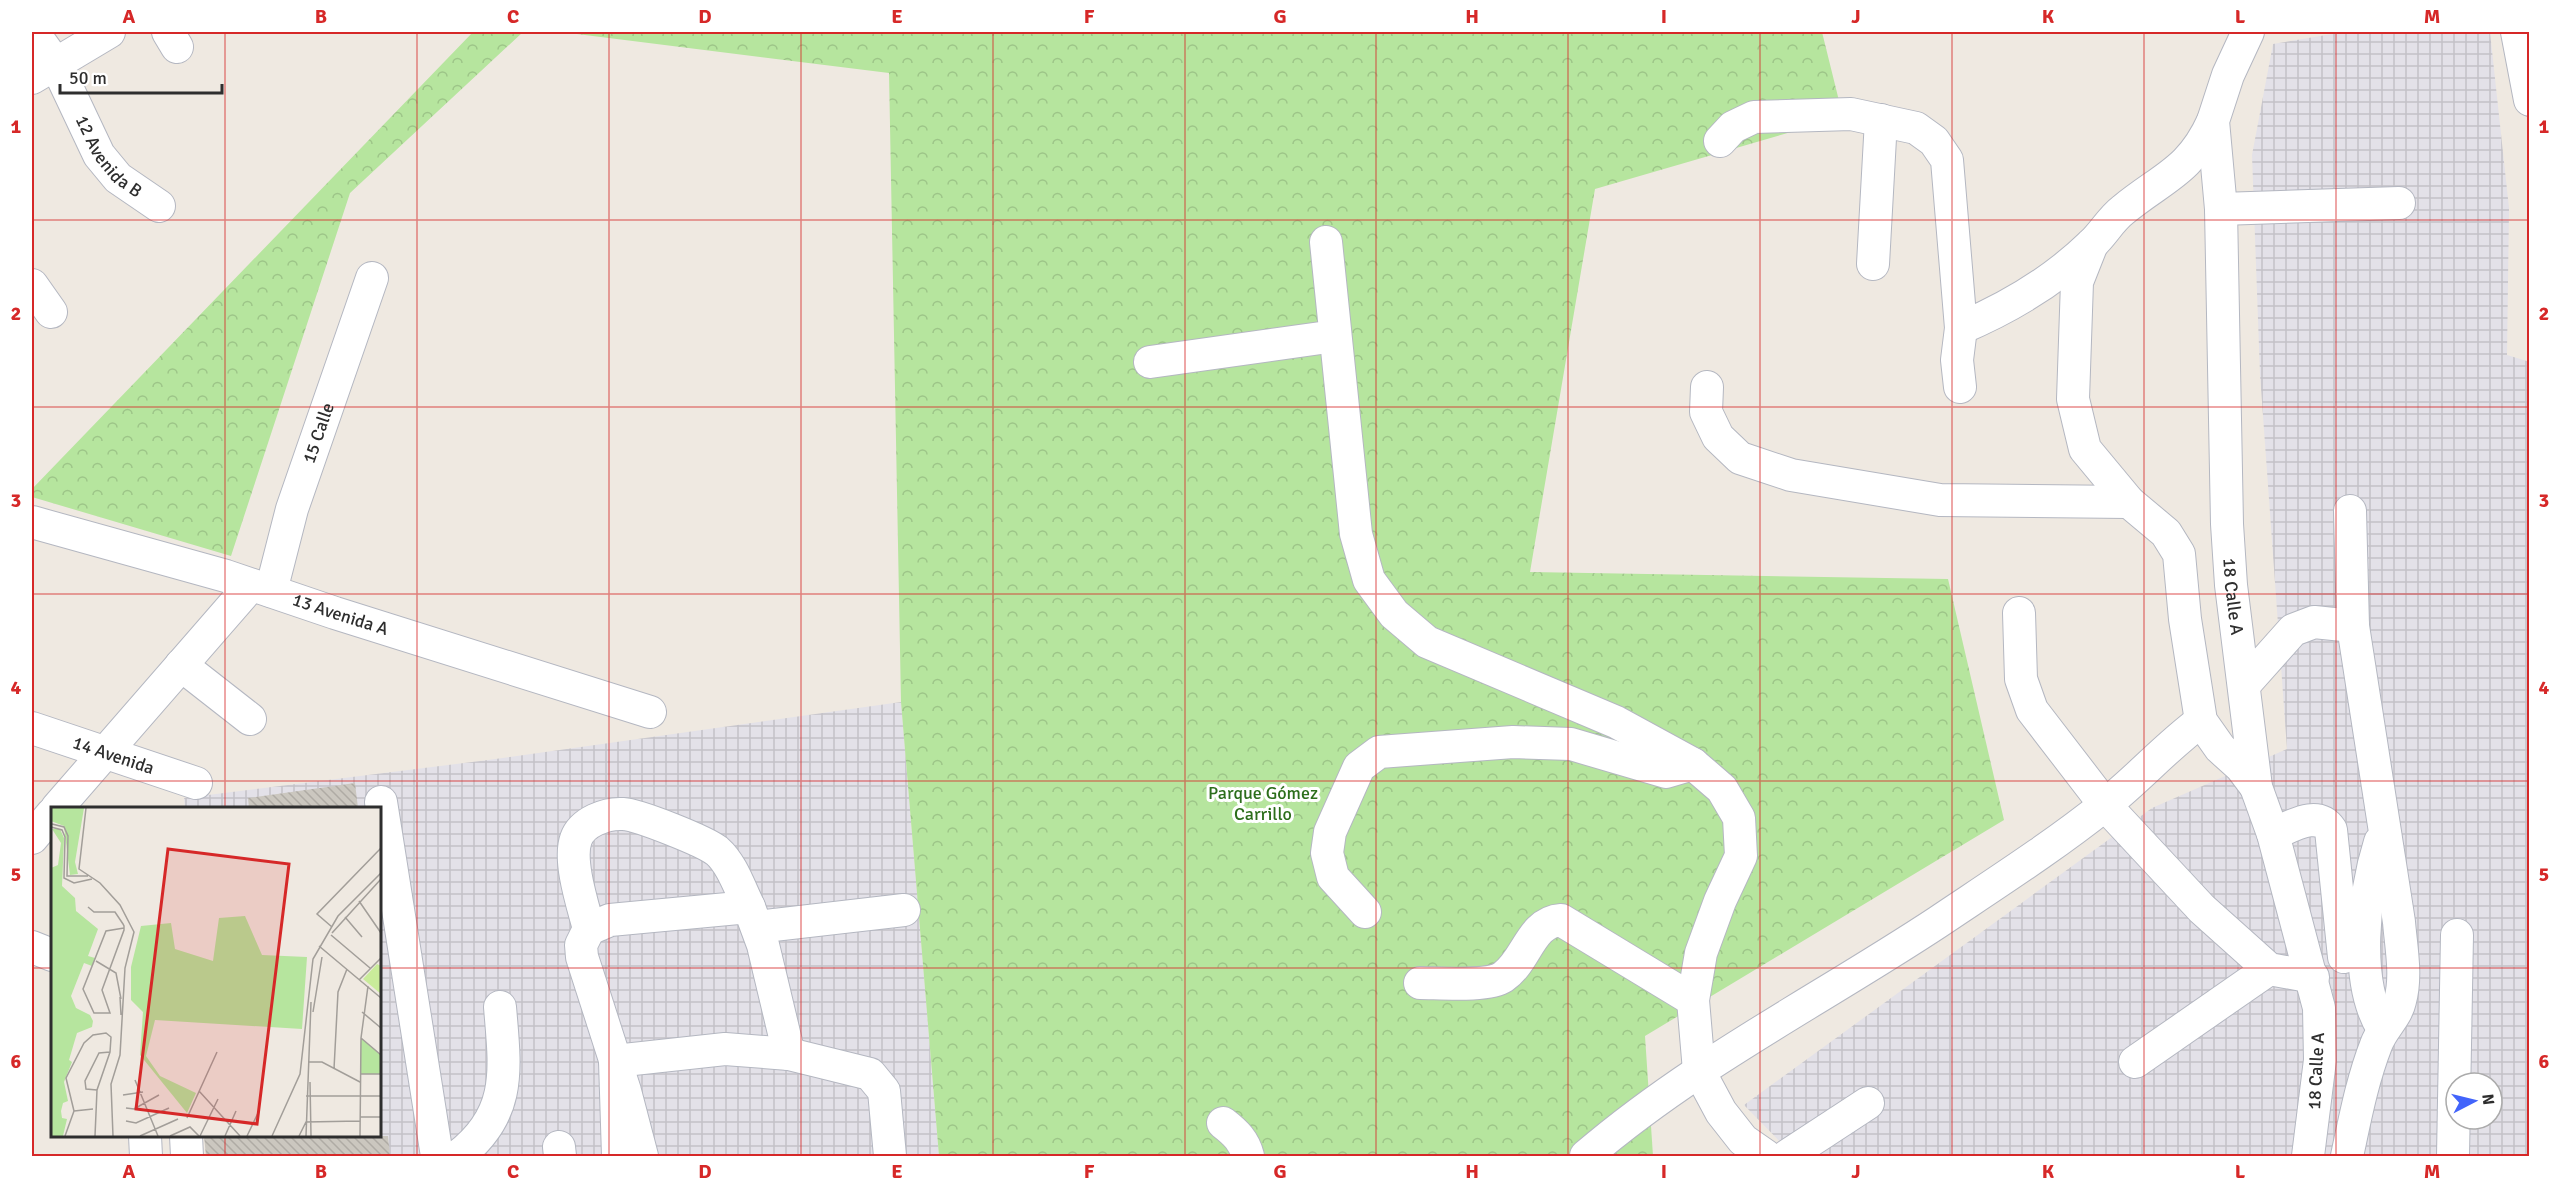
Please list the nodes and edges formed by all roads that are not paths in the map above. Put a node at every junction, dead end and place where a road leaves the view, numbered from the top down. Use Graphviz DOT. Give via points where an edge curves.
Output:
graph roads {
  1 [pos="33,32"];
  2 [pos="109,32"];
  3 [pos="2248,32"];
  4 [pos="2517,32"];
  5 [pos="44,71"];
  6 [pos="2529,100"];
  7 [pos="1881,120"];
  8 [pos="2213,121"];
  9 [pos="1720,141"];
  10 [pos="2399,202"];
  11 [pos="159,206"];
  12 [pos="2221,209"];
  13 [pos="1326,242"];
  14 [pos="2092,244"];
  15 [pos="1873,264"];
  16 [pos="372,278"];
  17 [pos="32,285"];
  18 [pos="51,312"];
  19 [pos="1960,328"];
  20 [pos="1335,336"];
  21 [pos="1150,362"];
  22 [pos="1707,387"];
  23 [pos="1960,387"];
  24 [pos="2129,502"];
  25 [pos="2350,511"];
  26 [pos="32,522"];
  27 [pos="2229,548"];
  28 [pos="2179,554"];
  29 [pos="261,588"];
  30 [pos="2019,613"];
  31 [pos="2353,626"];
  32 [pos="181,665"];
  33 [pos="2244,685"];
  34 [pos="650,712"];
  35 [pos="250,719"];
  36 [pos="2201,721"];
  37 [pos="32,728"];
  38 [pos="104,753"];
  39 [pos="1693,764"];
  40 [pos="196,783"];
  41 [pos="2256,787"];
  42 [pos="381,802"];
  43 [pos="2105,805"];
  44 [pos="58,807"];
  45 [pos="51,815"];
  46 [pos="2273,834"];
  47 [pos="32,838"];
  48 [pos="904,910"];
  49 [pos="1365,912"];
  50 [pos="753,917"];
  51 [pos="589,929"];
  52 [pos="2457,935"];
  53 [pos="32,947"];
  54 [pos="51,955"];
  55 [pos="2344,957"];
  56 [pos="2269,969"];
  57 [pos="2313,976"];
  58 [pos="1420,983"];
  59 [pos="1693,1000"];
  60 [pos="500,1007"];
  61 [pos="789,1054"];
  62 [pos="615,1061"];
  63 [pos="2135,1062"];
  64 [pos="1699,1071"];
  65 [pos="1868,1103"];
  66 [pos="1223,1123"];
  67 [pos="145,1137"];
  68 [pos="186,1137"];
  69 [pos="146,1156"];
  70 [pos="187,1156"];
  71 [pos="437,1156"];
  72 [pos="458,1156"];
  73 [pos="618,1156"];
  74 [pos="642,1156"];
  75 [pos="890,1156"];
  76 [pos="1248,1156"];
  77 [pos="1586,1156"];
  78 [pos="1766,1156"];
  79 [pos="1787,1156"];
  80 [pos="2308,1156"];
  81 [pos="2347,1156"];
  82 [pos="2453,1156"];
  1 -- 5 [label="street, 12 Avenida B"];
  2 -- 5 [label="street"];
  3 -- 8 [label="street, 18 Calle A"];
  4 -- 6 [label="street"];
  5 -- 11 [label="street, 12 Avenida B" via="118,178"];
  7 -- 9 [label="street" via="1851,114 1754,117 1733,127"];
  7 -- 15 [label="street"];
  7 -- 19 [label="street" via="1916,128 1934,141 1947,160"];
  8 -- 12 [label="street, 18 Calle A"];
  8 -- 14 [label="street" via="2202,145 2178,172 2122,210"];
  10 -- 12 [label="street"];
  12 -- 27 [label="street, 18 Calle A"];
  13 -- 20 [label="street"];
  14 -- 19 [label="street" via="2053,276 2001,310"];
  14 -- 24 [label="street" via="2077,282 2073,399 2085,449"];
  16 -- 29 [label="street, 15 Calle"];
  17 -- 18 [label="street"];
  19 -- 23 [label="street"];
  20 -- 21 [label="street"];
  20 -- 39 [label="street" via="1356,534 1369,580 1394,614 1427,642 1616,722"];
  22 -- 24 [label="street" via="1706,411 1718,437 1740,458 1791,475 1940,500"];
  24 -- 28 [label="street" via="2166,532"];
  25 -- 31 [label="street"];
  26 -- 29 [label="street, 13 Avenida A"];
  27 -- 28 [label="street"];
  27 -- 33 [label="street, 18 Calle A"];
  28 -- 36 [label="street"];
  29 -- 32 [label="street, 15 Calle"];
  29 -- 34 [label="street, 13 Avenida A"];
  30 -- 43 [label="street" via="2020,679 2032,710"];
  31 -- 33 [label="street" via="2314,622 2293,630"];
  31 -- 81 [label="street" via="2383,829 2368,890 2366,971 2373,1014 2383,1029 2360,1092"];
  32 -- 35 [label="street"];
  32 -- 38 [label="street, 15 Calle"];
  33 -- 41 [label="street, 18 Calle A"];
  36 -- 41 [label="street"];
  36 -- 43 [label="street"];
  37 -- 38 [label="street, 14 Avenida"];
  38 -- 40 [label="street, 14 Avenida"];
  38 -- 44 [label="street, 15 Calle"];
  39 -- 49 [label="street" via="1666,772 1571,744 1513,741 1379,752 1359,767 1330,831 1328,853 1333,877"];
  39 -- 59 [label="street" via="1722,789 1739,818 1741,856 1719,901 1701,953"];
  41 -- 46 [label="street, 18 Calle A"];
  42 -- 71 [label="street"];
  43 -- 56 [label="street" via="2202,909"];
  43 -- 64 [label="street" via="1937,922"];
  45 -- 47 [label="street"];
  46 -- 55 [label="street" via="2316,819 2326,822 2331,830"];
  46 -- 57 [label="street, 18 Calle A" via="2298,937"];
  48 -- 50 [label="street"];
  50 -- 51 [label="street" via="610,920"];
  50 -- 51 [label="street" via="731,870 717,852 688,836 623,814 586,825 576,839 574,862"];
  50 -- 61 [label="street"];
  51 -- 62 [label="street" via="581,945 582,957"];
  52 -- 82 [label="street"];
  53 -- 54 [label="street"];
  56 -- 57 [label="street"];
  56 -- 63 [label="street"];
  57 -- 80 [label="street, 18 Calle A" via="2319,1008 2320,1060"];
  58 -- 59 [label="street" via="1489,982 1502,978 1540,927 1561,920"];
  59 -- 64 [label="street"];
  60 -- 72 [label="street" via="505,1073 502,1091 483,1132"];
  61 -- 62 [label="street" via="724,1049"];
  61 -- 75 [label="street" via="870,1074 884,1091"];
  62 -- 73 [label="street"];
  62 -- 74 [label="street"];
  64 -- 77 [label="street" via="1631,1117"];
  64 -- 78 [label="street" via="1721,1112 1743,1140"];
  65 -- 79 [label="street"];
  66 -- 76 [label="street" via="1237,1134"];
  67 -- 69 [label="street"];
  68 -- 70 [label="street"];
}
